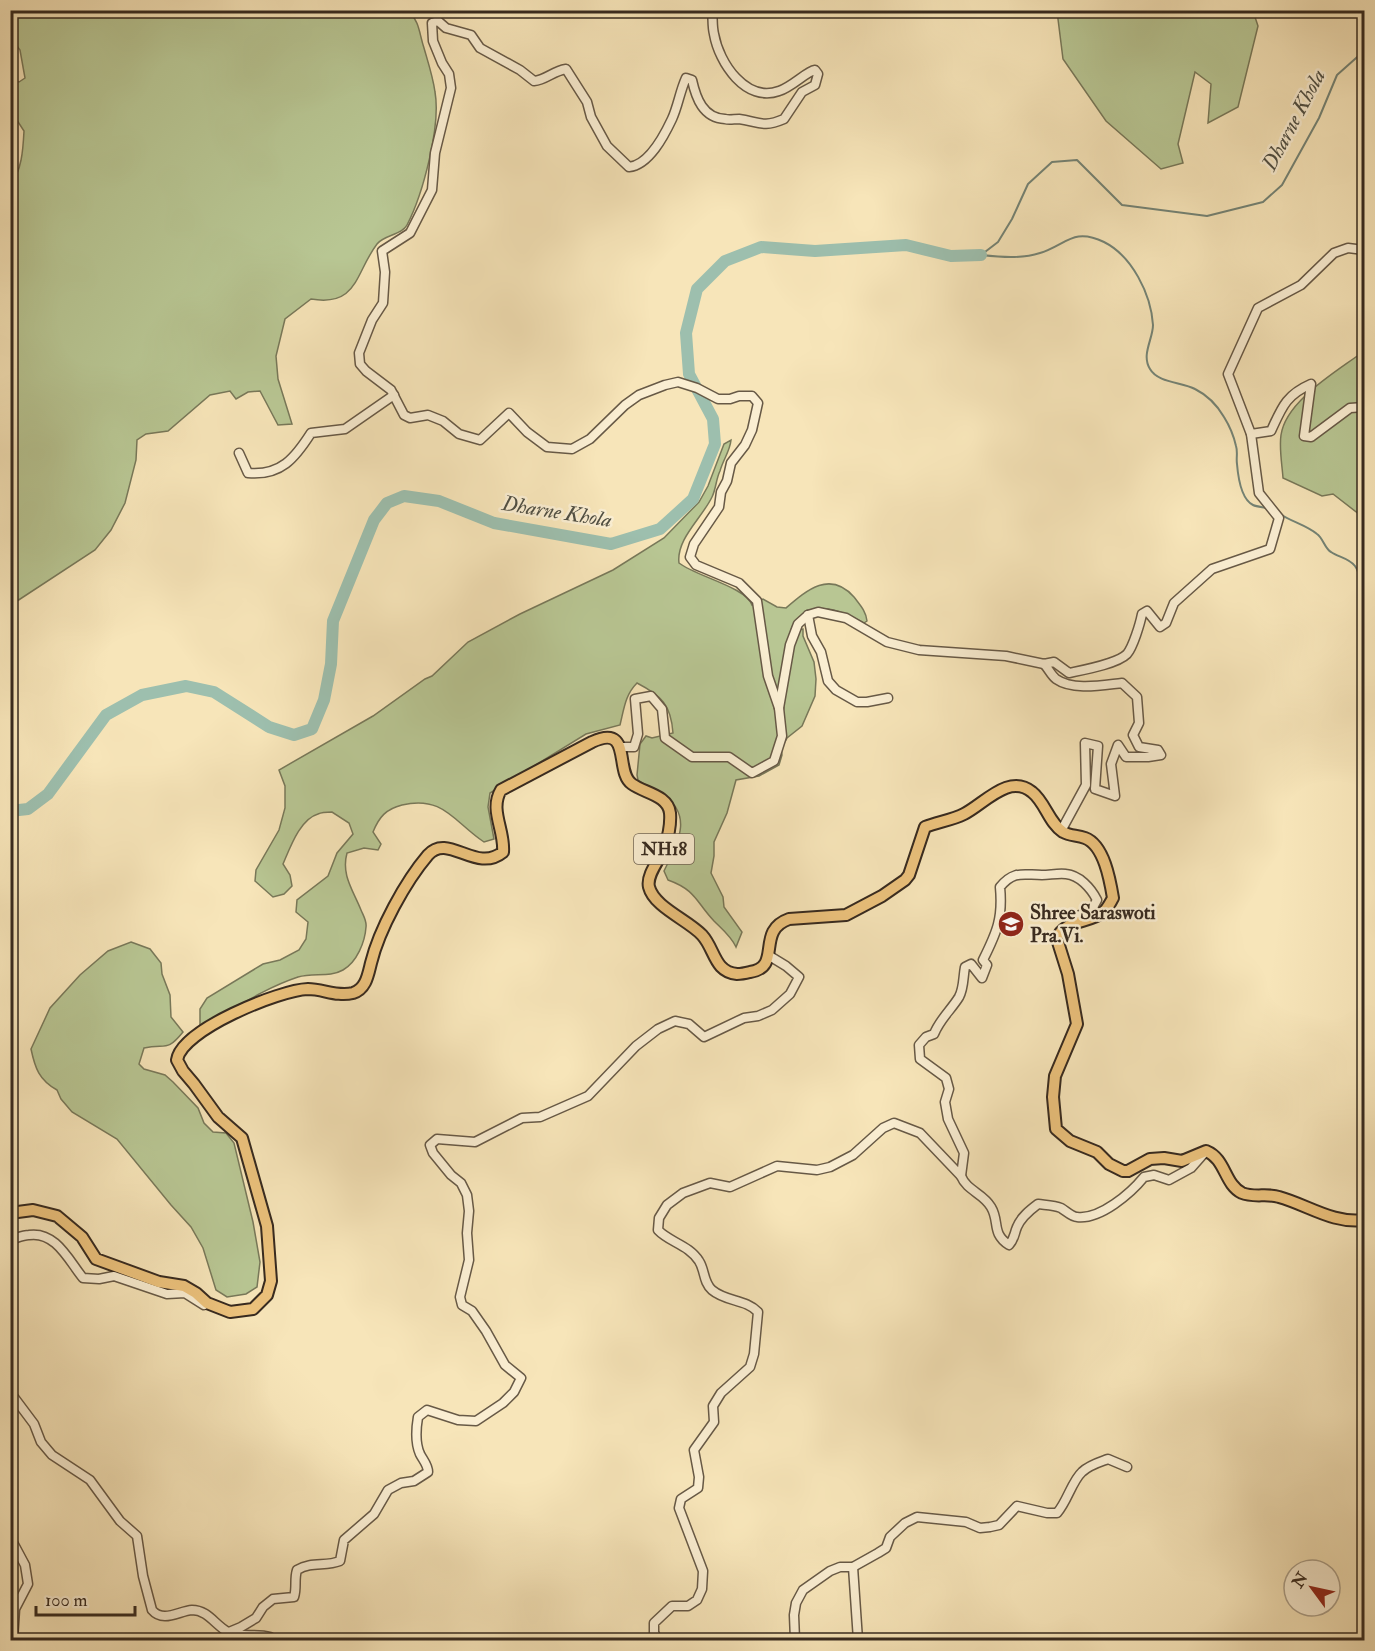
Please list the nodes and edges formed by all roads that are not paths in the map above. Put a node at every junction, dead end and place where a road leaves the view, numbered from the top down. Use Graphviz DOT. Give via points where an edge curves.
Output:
graph roads {
  1 [pos="712,10"];
  2 [pos="1365,250"];
  3 [pos="394,395"];
  4 [pos="1365,407"];
  5 [pos="1251,434"];
  6 [pos="239,453"];
  7 [pos="808,615"];
  8 [pos="1044,664"];
  9 [pos="888,698"];
  10 [pos="779,708"];
  11 [pos="620,747"];
  12 [pos="1061,831"];
  13 [pos="1064,928"];
  14 [pos="768,955"];
  15 [pos="1206,1151"];
  16 [pos="961,1176"];
  17 [pos="10,1213"];
  18 [pos="1365,1220"];
  19 [pos="10,1240"];
  20 [pos="207,1303"];
  21 [pos="10,1392"];
  22 [pos="1127,1467"];
  23 [pos="10,1537"];
  24 [pos="853,1567"];
  25 [pos="229,1632"];
  26 [pos="14,1641"];
  27 [pos="270,1641"];
  28 [pos="657,1641"];
  29 [pos="795,1641"];
  30 [pos="858,1641"];
  1 -- 3 [label="street" via="718,50 745,86 763,94 777,92 815,70 815,85 802,92 784,119 762,125 709,114 696,99 692,80 686,78 663,134 646,160 629,167 607,146 587,102 566,69 534,81 480,48 471,35 446,28 438,21 432,23 433,41 449,74 451,88 435,153 432,190 410,232 382,251 383,303 359,352 360,364"];
  2 -- 5 [label="street" via="1348,248 1334,253 1301,285 1258,308 1228,374"];
  3 -- 6 [label="street" via="345,429 311,433 297,454 274,471 248,473"];
  3 -- 10 [label="street" via="404,415 428,415 475,440 480,440 509,413 547,447 572,449 590,439 639,395 664,385 678,382 718,399 752,396 758,403 752,430 731,463 718,507 690,557 696,565 739,583 757,601 768,676"];
  4 -- 5 [label="street" via="1350,408 1311,437 1304,436 1311,384 1286,400 1271,431"];
  5 -- 8 [label="street" via="1259,492 1280,518 1270,549 1212,569 1174,603 1166,623 1160,627 1147,611 1142,614 1126,654 1098,667 1069,673 1054,662"];
  7 -- 8 [label="street" via="818,612 846,618 888,642 919,650 1006,656"];
  7 -- 9 [label="street" via="828,681 836,690 857,702"];
  7 -- 10 [label="street" via="798,624 790,645"];
  8 -- 12 [label="street" via="1056,679 1071,685 1122,682 1137,698 1139,723 1133,735 1139,747 1158,750 1161,755 1126,757 1118,745 1111,764 1114,796 1095,789 1098,746 1085,743 1086,785"];
  10 -- 11 [label="street" via="782,736 774,761 752,773 729,758 692,757 665,738 662,709 651,696 635,699 638,734 634,747"];
  11 -- 14 [label="main road, NH18" via="627,780 662,799 669,808 664,847 649,881 656,900 701,933 723,969 737,974 760,970"];
  11 -- 20 [label="main road" via="615,741 599,738 501,790 496,804 504,843 503,852 495,858 483,860 439,848 431,852 384,927 367,980 355,992 339,994 308,989 264,999 197,1033 181,1049 177,1060 183,1071 218,1117 243,1138 267,1226 271,1281 267,1295 253,1309 230,1312"];
  12 -- 13 [label="main road" via="1085,838 1099,851 1113,898 1102,914"];
  12 -- 14 [label="main road" via="1032,792 1025,787 1007,787 962,816 925,827 909,875 874,901 846,915 789,919 778,924"];
  13 -- 15 [label="main road" via="1057,939 1077,1023 1055,1076 1056,1129 1123,1171 1150,1159 1182,1161"];
  13 -- 16 [label="street" via="1068,921 1092,909 1097,900 1090,888 1064,873 1008,877 1000,886 1000,917 995,938 983,960 987,965 982,978 971,964 964,967 959,996 934,1034 919,1045 920,1059 946,1078 948,1119 964,1153"];
  14 -- 25 [label="street" via="799,977 790,994 772,1010 744,1018 704,1038 689,1024 675,1021 636,1046 588,1096 540,1117 522,1118 475,1142 437,1138 430,1145 466,1195 470,1260 460,1297 462,1305 472,1311 505,1365 521,1378 503,1403 476,1421 427,1410 418,1418 416,1428 418,1451 428,1472 388,1490 374,1514 344,1540 340,1561 306,1564 297,1570 294,1596 273,1599 256,1618"];
  15 -- 16 [label="street" via="1191,1168 1169,1180 1154,1175 1144,1177 1116,1203 1092,1215 1076,1217 1059,1208 1038,1204 1024,1216 1009,1245 1000,1239 993,1208 964,1184"];
  15 -- 18 [label="main road" via="1220,1160 1243,1194 1281,1197 1345,1221"];
  16 -- 28 [label="street" via="920,1133 894,1123 853,1155 830,1167 817,1170 777,1166 730,1187 711,1183 696,1187 667,1205 659,1218 658,1230 699,1260 712,1290 752,1305 758,1312 758,1324 750,1367 721,1393 713,1406 714,1422 694,1450 698,1488 681,1499 679,1509 703,1571 702,1589 697,1600 688,1606 672,1606 654,1623"];
  17 -- 20 [label="main road" via="33,1209 57,1216 82,1237 96,1259 159,1282 184,1286"];
  19 -- 20 [label="street" via="31,1234 48,1237 83,1278 114,1276 167,1294 185,1293 204,1305"];
  21 -- 25 [label="street" via="52,1455 90,1480 120,1521 137,1536 152,1610 159,1616 192,1610 205,1612"];
  22 -- 24 [label="street" via="1108,1459 1082,1472 1057,1513 1017,1506 999,1525 980,1528 966,1522 917,1517 890,1537 886,1548"];
  23 -- 26 [label="street" via="25,1565 28,1584 15,1609"];
  24 -- 29 [label="street" via="830,1571 803,1590 794,1615"];
  24 -- 30 [label="street"];
  25 -- 27 [label="street" via="262,1635 270,1637"];
}
